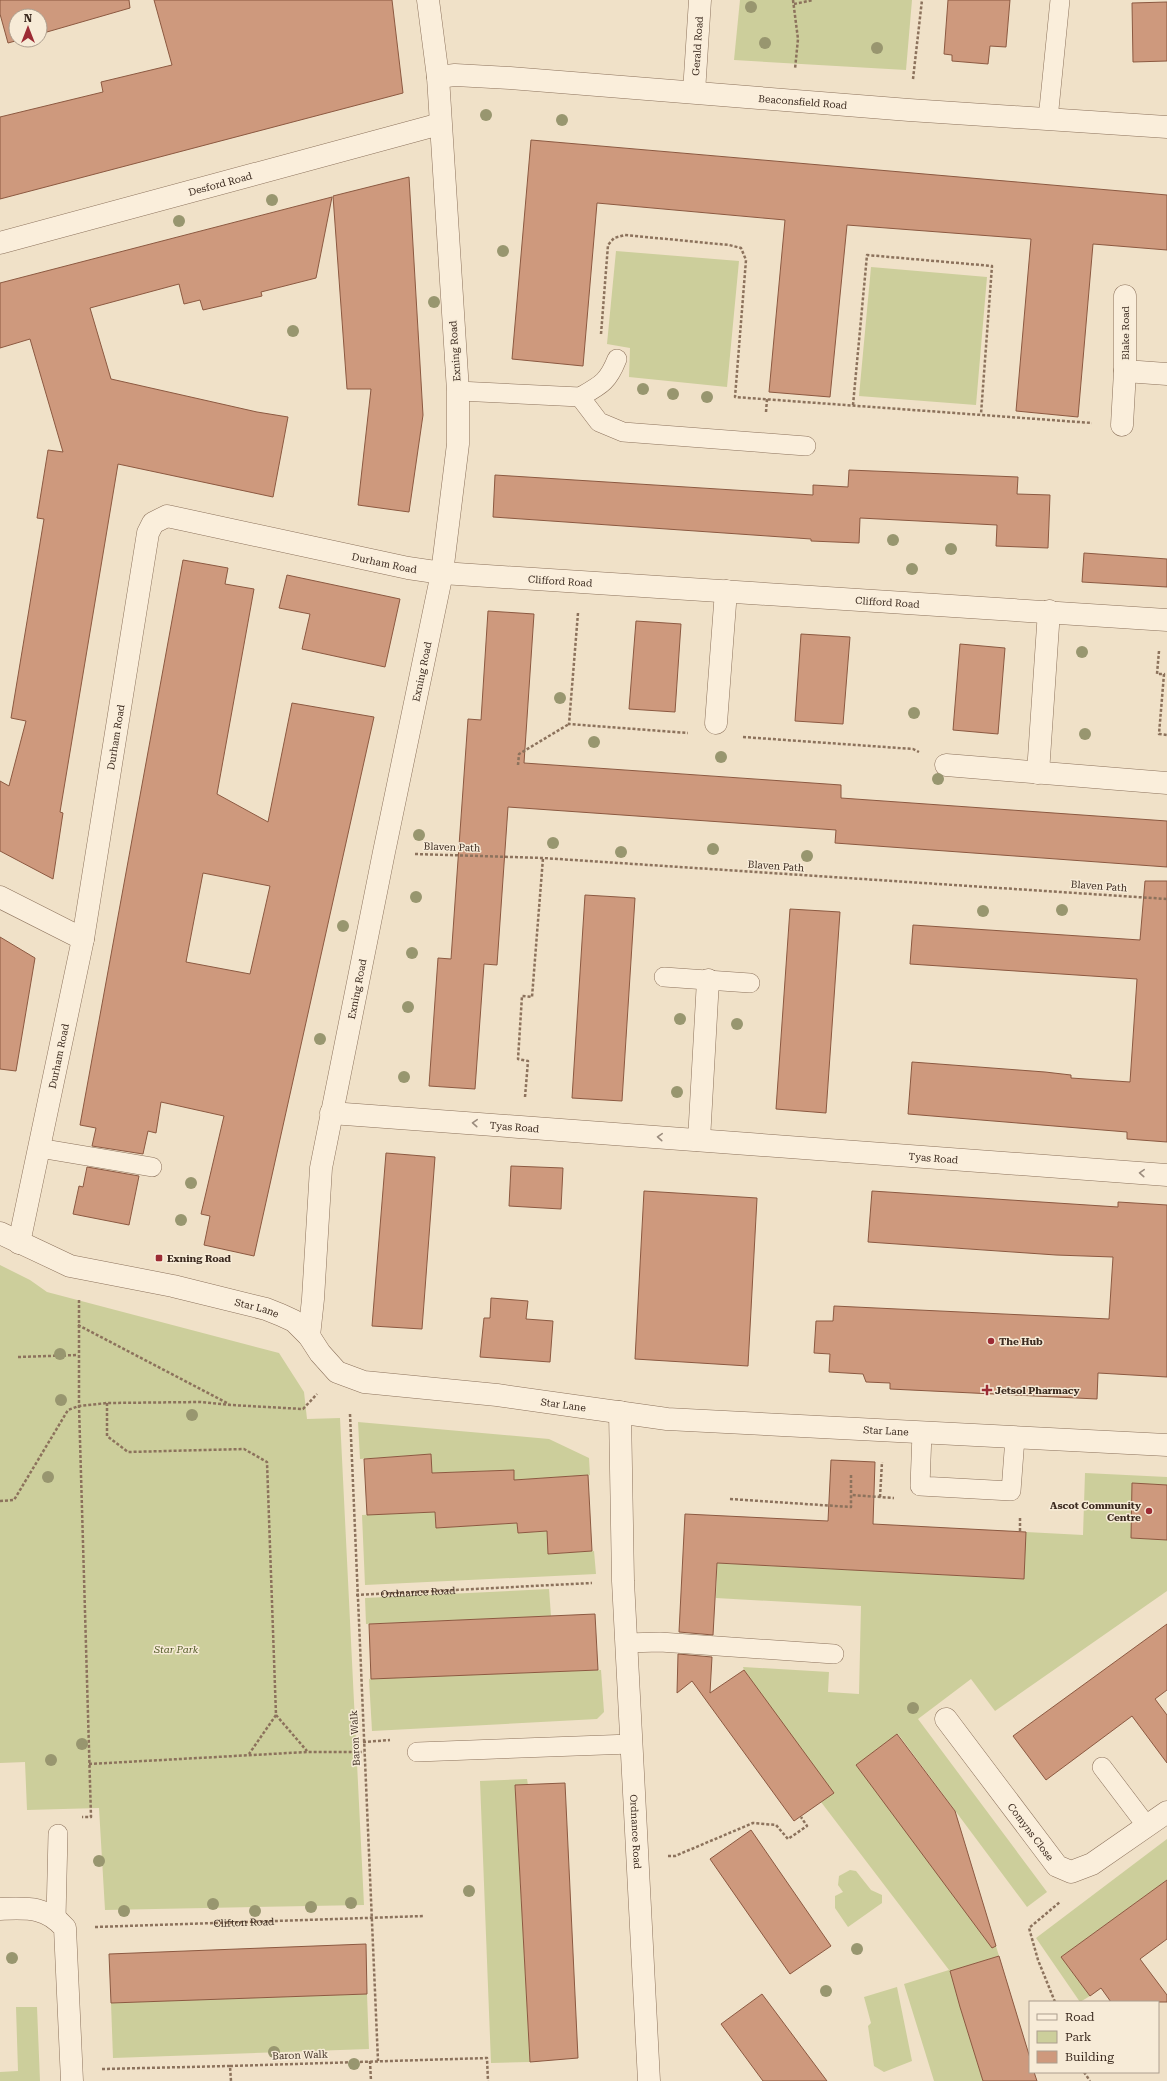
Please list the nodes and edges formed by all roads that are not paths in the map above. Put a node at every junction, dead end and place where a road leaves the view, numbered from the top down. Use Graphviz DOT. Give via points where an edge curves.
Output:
graph roads {
  1 [pos="428,0"];
  2 [pos="700,0"];
  3 [pos="1060,0"];
  4 [pos="438,77"];
  5 [pos="694,92"];
  6 [pos="1048,119"];
  7 [pos="440,124"];
  8 [pos="1167,127"];
  9 [pos="0,243"];
  10 [pos="1125,296"];
  11 [pos="617,359"];
  12 [pos="1125,370"];
  13 [pos="1167,374"];
  14 [pos="458,391"];
  15 [pos="580,397"];
  16 [pos="1122,425"];
  17 [pos="806,446"];
  18 [pos="442,573"];
  19 [pos="726,591"];
  20 [pos="1049,611"];
  21 [pos="1164,619"];
  22 [pos="716,723"];
  23 [pos="946,765"];
  24 [pos="1038,773"];
  25 [pos="1167,783"];
  26 [pos="0,897"];
  27 [pos="83,939"];
  28 [pos="664,977"];
  29 [pos="708,980"];
  30 [pos="750,982"];
  31 [pos="331,1113"];
  32 [pos="699,1140"];
  33 [pos="39,1148"];
  34 [pos="152,1167"];
  35 [pos="1167,1175"];
  36 [pos="0,1233"];
  37 [pos="19,1243"];
  38 [pos="309,1336"];
  39 [pos="620,1412"];
  40 [pos="922,1433"];
  41 [pos="1015,1438"];
  42 [pos="1167,1445"];
  43 [pos="626,1643"];
  44 [pos="834,1654"];
  45 [pos="946,1719"];
  46 [pos="631,1744"];
  47 [pos="417,1752"];
  48 [pos="1102,1767"];
  49 [pos="1160,1818"];
  50 [pos="58,1834"];
  51 [pos="0,1909"];
  52 [pos="61,1923"];
  53 [pos="72,2075"];
  54 [pos="649,2081"];
  1 -- 4 [label="street, Exning Road"];
  2 -- 5 [label="street, Gerald Road"];
  3 -- 6 [label="lane"];
  4 -- 5 [label="street, Beaconsfield Road" via="474,76"];
  4 -- 7 [label="street, Exning Road"];
  5 -- 6 [label="street, Beaconsfield Road"];
  6 -- 8 [label="street, Beaconsfield Road"];
  7 -- 9 [label="street, Desford Road"];
  7 -- 14 [label="street, Exning Road"];
  10 -- 12 [label="street, Blake Road"];
  11 -- 15 [label="lane" via="611,376"];
  12 -- 13 [label="street, Blake Road"];
  12 -- 16 [label="street, Blake Road"];
  14 -- 15 [label="lane"];
  14 -- 18 [label="street, Exning Road" via="458,444"];
  15 -- 17 [label="lane" via="598,422 623,432"];
  18 -- 19 [label="street, Clifford Road"];
  18 -- 27 [label="street, Durham Road" via="408,568 167,516 153,523 148,533"];
  18 -- 31 [label="street, Exning Road"];
  19 -- 20 [label="street, Clifford Road"];
  19 -- 22 [label="street"];
  20 -- 21 [label="street, Clifford Road"];
  20 -- 24 [label="street"];
  23 -- 24 [label="street"];
  24 -- 25 [label="street"];
  26 -- 27 [label="street"];
  27 -- 33 [label="street, Durham Road"];
  28 -- 29 [label="lane"];
  29 -- 30 [label="lane"];
  29 -- 32 [label="street"];
  32 -- 31 [label="street, Tyas Road, one-way"];
  31 -- 38 [label="street, Exning Road" via="321,1168"];
  35 -- 32 [label="street, Tyas Road, one-way"];
  33 -- 34 [label="lane"];
  33 -- 37 [label="street, Durham Road"];
  36 -- 37 [label="street, Star Lane"];
  37 -- 38 [label="street, Star Lane" via="70,1266 173,1286 266,1309 294,1321"];
  38 -- 39 [label="street, Star Lane" via="337,1372 364,1382 497,1395"];
  39 -- 40 [label="street, Star Lane" via="698,1422"];
  39 -- 43 [label="street, Ordnance Road"];
  40 -- 41 [label="street, Star Lane"];
  40 -- 41 [label="lane" via="920,1486 1011,1491"];
  41 -- 42 [label="street, Star Lane"];
  43 -- 44 [label="lane" via="660,1642"];
  43 -- 46 [label="street, Ordnance Road"];
  45 -- 49 [label="street, Comyns Close" via="1057,1866 1071,1872 1092,1864"];
  46 -- 47 [label="lane"];
  46 -- 54 [label="street, Ordnance Road"];
  48 -- 49 [label="lane"];
  50 -- 52 [label="lane"];
  51 -- 52 [label="street" via="39,1910"];
  52 -- 53 [label="street"];
}
